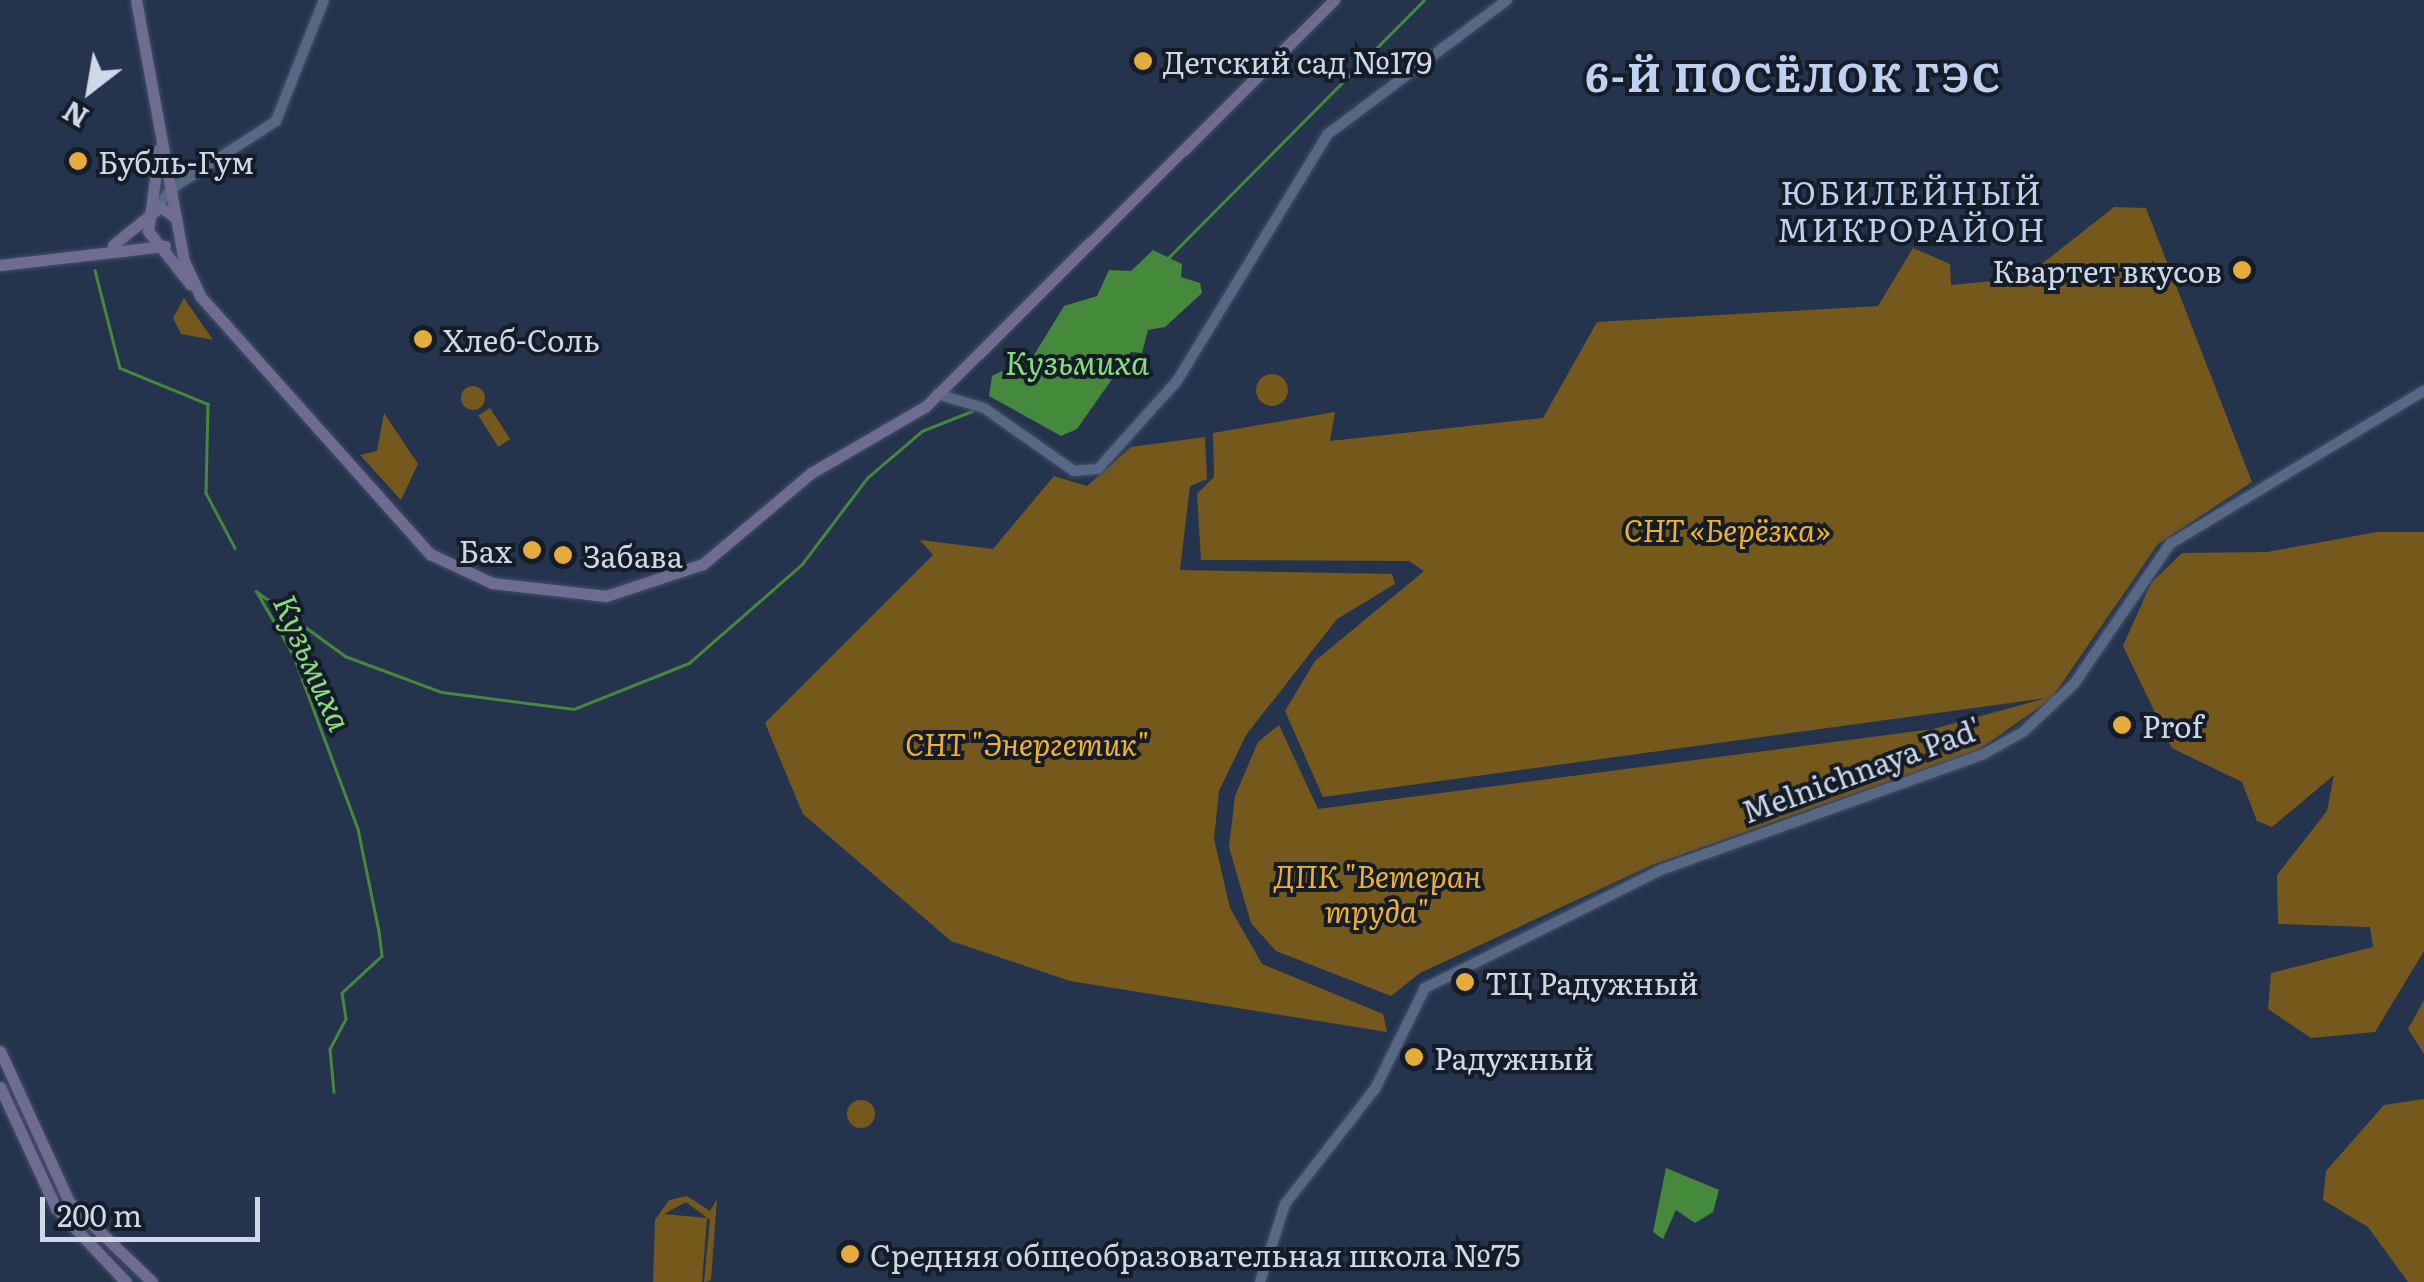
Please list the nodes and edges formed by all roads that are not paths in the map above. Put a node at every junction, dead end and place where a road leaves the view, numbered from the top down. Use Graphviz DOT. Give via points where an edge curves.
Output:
graph roads {
  1 [pos="136,0"];
  2 [pos="324,0"];
  3 [pos="1334,0"];
  4 [pos="1507,0"];
  5 [pos="157,110"];
  6 [pos="172,189"];
  7 [pos="152,216"];
  8 [pos="178,226"];
  9 [pos="156,243"];
  10 [pos="130,248"];
  11 [pos="100,250"];
  12 [pos="168,260"];
  13 [pos="0,265"];
  14 [pos="194,287"];
  15 [pos="2424,392"];
  16 [pos="937,394"];
  17 [pos="0,1051"];
  18 [pos="0,1087"];
  19 [pos="126,1282"];
  20 [pos="152,1282"];
  21 [pos="1260,1282"];
  1 -- 5 [label="main road"];
  2 -- 6 [label="street" via="276,122"];
  3 -- 16 [label="main road"];
  4 -- 16 [label="street" via="1328,134 1177,380 1098,470 1074,471 984,408"];
  5 -- 6 [label="main road"];
  5 -- 7 [label="main road"];
  6 -- 7 [label="street"];
  6 -- 8 [label="main road"];
  7 -- 8 [label="main road" via="170,210"];
  7 -- 9 [label="main road"];
  7 -- 11 [label="main road"];
  8 -- 9 [label="main road"];
  8 -- 14 [label="main road"];
  9 -- 10 [label="main road"];
  9 -- 12 [label="main road"];
  10 -- 11 [label="main road"];
  10 -- 12 [label="main road"];
  11 -- 13 [label="main road"];
  12 -- 14 [label="main road"];
  14 -- 16 [label="main road" via="430,554 492,583 606,596 671,582 811,474"];
  15 -- 21 [label="street, Melnichnaya Pad'" via="2170,544 2074,684 2023,732 1982,755 1663,869 1426,988 1404,1016 1374,1089 1285,1204"];
  17 -- 20 [label="main road" via="68,1202"];
  18 -- 19 [label="main road" via="56,1208"];
}
